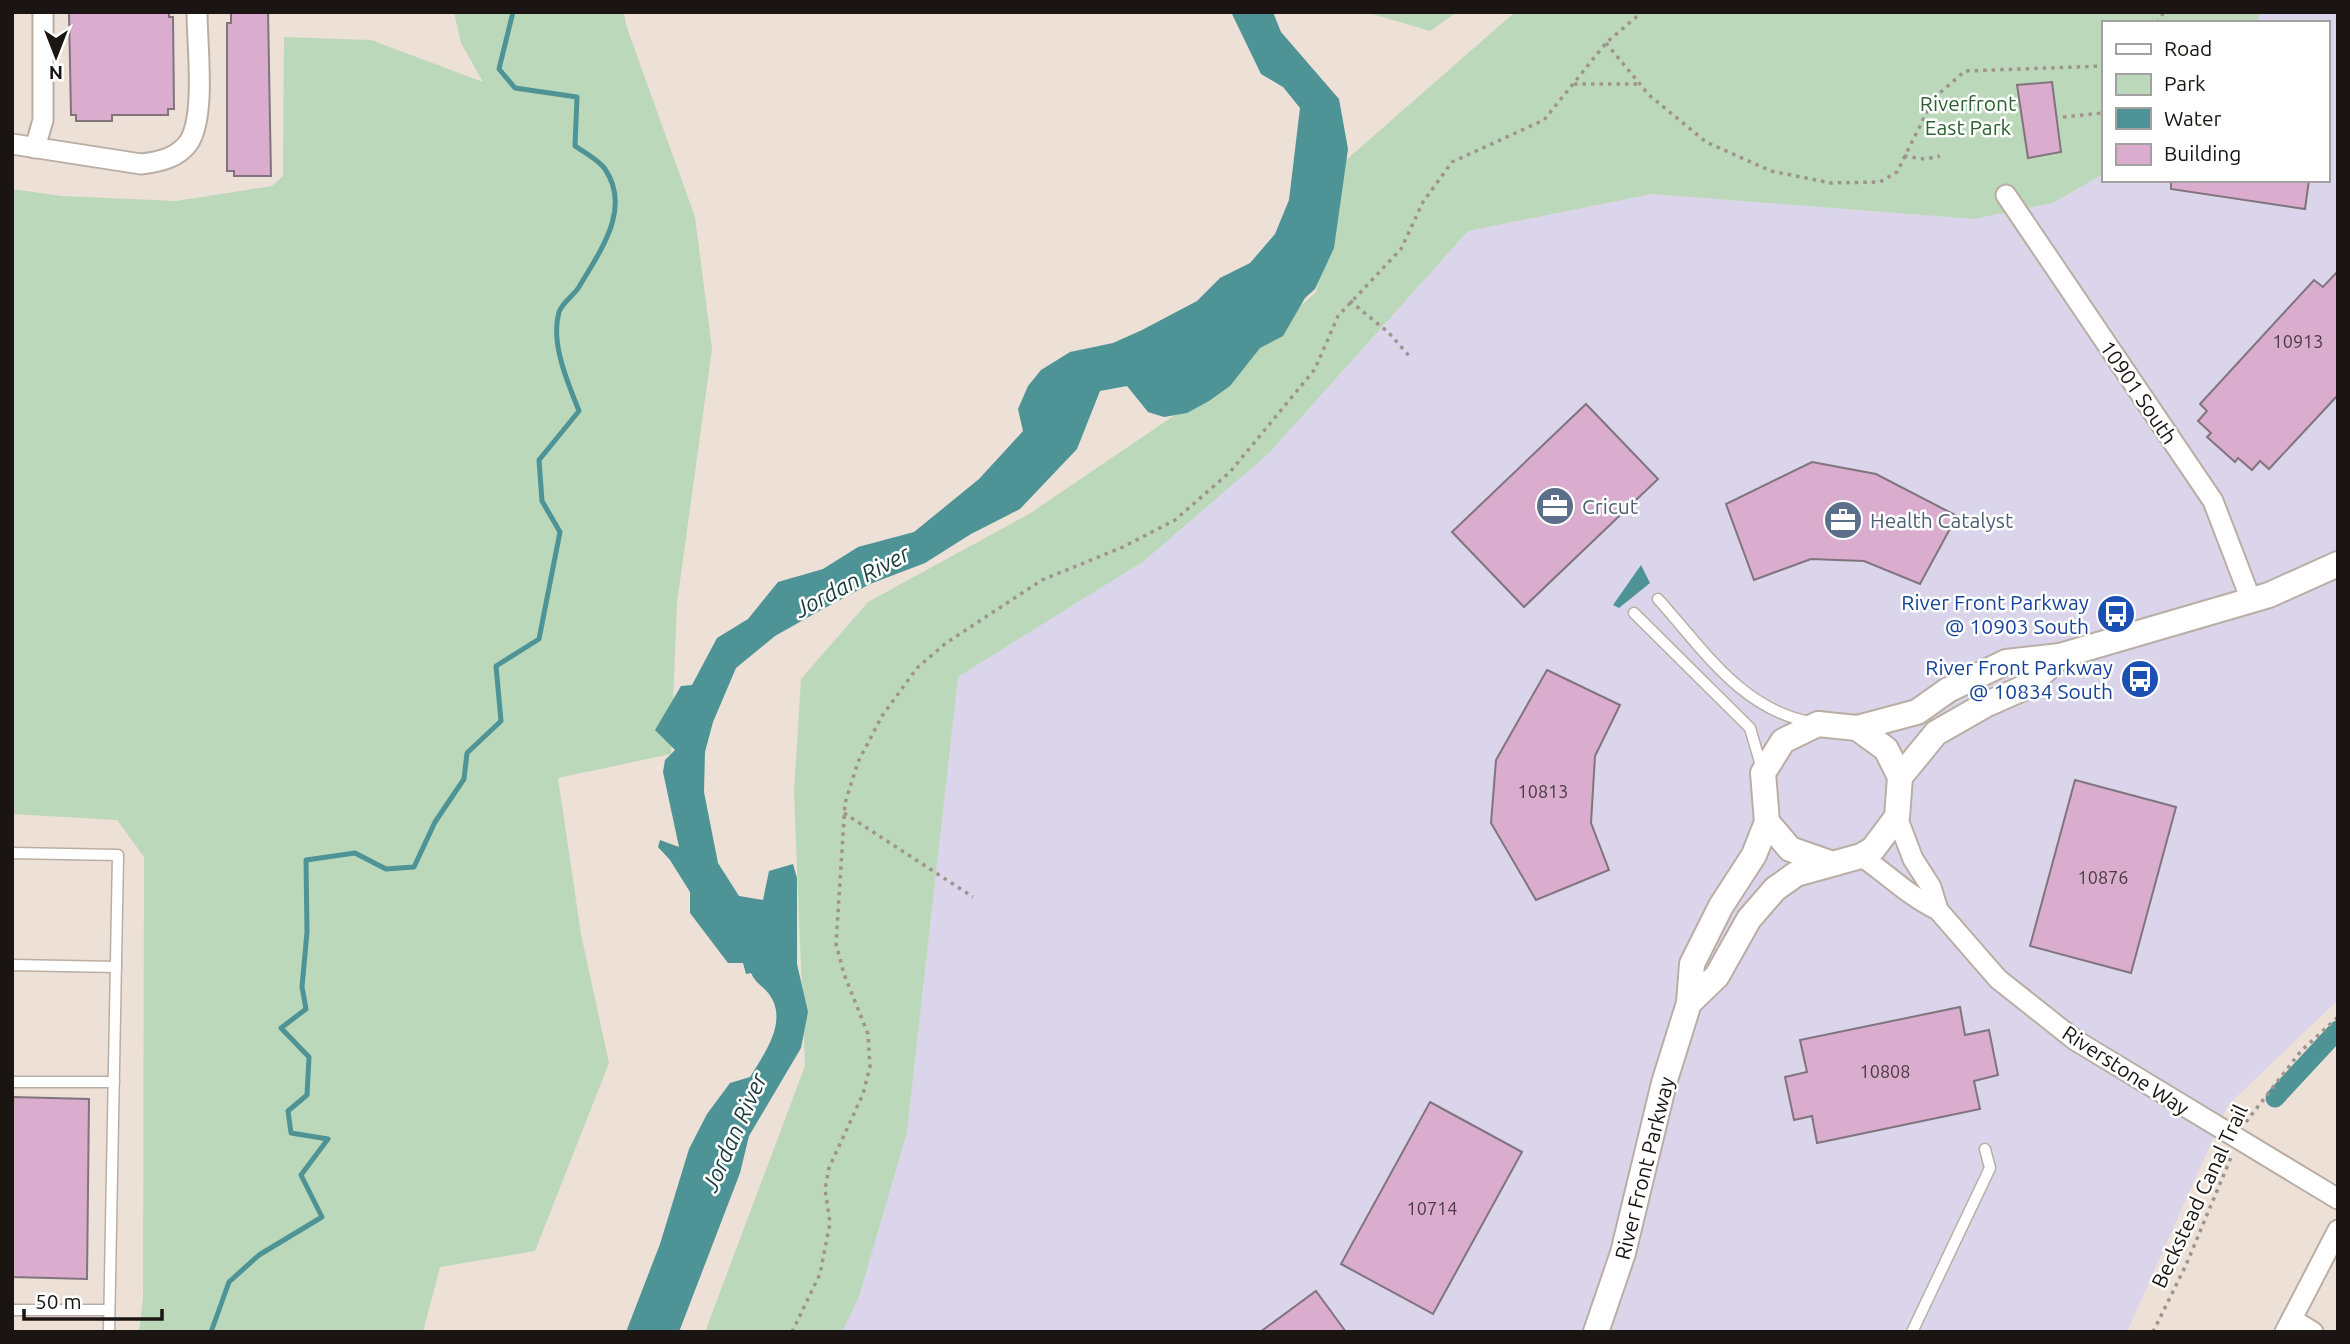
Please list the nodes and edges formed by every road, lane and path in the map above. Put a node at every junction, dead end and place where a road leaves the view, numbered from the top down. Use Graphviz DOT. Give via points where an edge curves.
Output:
graph roads {
  1 [pos="43,12"];
  2 [pos="197,12"];
  3 [pos="1642,12"];
  4 [pos="1606,43"];
  5 [pos="2102,66"];
  6 [pos="1574,84"];
  7 [pos="1639,84"];
  8 [pos="2102,113"];
  9 [pos="2063,117"];
  10 [pos="12,144"];
  11 [pos="35,148"];
  12 [pos="1904,156"];
  13 [pos="1940,156"];
  14 [pos="2006,195"];
  15 [pos="1350,302"];
  16 [pos="1411,358"];
  17 [pos="2338,564"];
  18 [pos="1658,599"];
  19 [pos="2251,600"];
  20 [pos="1634,613"];
  21 [pos="2060,656"];
  22 [pos="1818,724"];
  23 [pos="1857,728"];
  24 [pos="1763,773"];
  25 [pos="1899,777"];
  26 [pos="844,813"];
  27 [pos="1897,817"];
  28 [pos="1767,822"];
  29 [pos="12,853"];
  30 [pos="1861,856"];
  31 [pos="1830,863"];
  32 [pos="973,897"];
  33 [pos="1938,910"];
  34 [pos="12,965"];
  35 [pos="116,967"];
  36 [pos="1689,1003"];
  37 [pos="2338,1017"];
  38 [pos="12,1082"];
  39 [pos="114,1082"];
  40 [pos="2238,1140"];
  41 [pos="1985,1149"];
  42 [pos="2338,1199"];
  43 [pos="2338,1230"];
  44 [pos="12,1310"];
  45 [pos="109,1310"];
  46 [pos="2289,1326"];
  47 [pos="109,1332"];
  48 [pos="792,1332"];
  49 [pos="1596,1332"];
  50 [pos="1912,1332"];
  51 [pos="2153,1332"];
  52 [pos="2313,1332"];
  1 -- 11 [label="street" via="43,120"];
  2 -- 11 [label="street" via="196,120 188,143 177,154 141,164"];
  3 -- 4 [label="path"];
  4 -- 6 [label="path"];
  4 -- 7 [label="path"];
  5 -- 12 [label="path" via="1965,71 1934,98"];
  6 -- 7 [label="path"];
  6 -- 15 [label="path" via="1544,120 1452,162 1423,202 1401,249"];
  7 -- 12 [label="path" via="1706,142 1771,171 1831,183 1880,182 1897,172"];
  8 -- 9 [label="path"];
  10 -- 11 [label="street"];
  12 -- 13 [label="path"];
  14 -- 19 [label="street, 10901 South" via="2213,501"];
  15 -- 16 [label="path" via="1390,333"];
  15 -- 26 [label="path" via="1338,316 1315,369 1294,397 1230,472 1175,520 1042,580 946,643 917,668 882,716 858,762"];
  17 -- 19 [label="street"];
  18 -- 22 [label="lane" via="1739,689 1786,718"];
  19 -- 21 [label="street"];
  20 -- 24 [label="lane" via="1750,729"];
  21 -- 23 [label="street" via="2006,662 1948,690 1917,712"];
  21 -- 25 [label="street" via="2028,686 1936,733"];
  22 -- 23 [label="street"];
  22 -- 24 [label="street" via="1783,741"];
  23 -- 25 [label="street" via="1886,749"];
  24 -- 28 [label="street"];
  25 -- 27 [label="street"];
  26 -- 32 [label="path"];
  26 -- 48 [label="path" via="836,944 868,1034 870,1067 863,1094 829,1168 825,1189 831,1223 820,1275"];
  27 -- 30 [label="street" via="1873,849"];
  27 -- 33 [label="street, Riverstone Way"];
  28 -- 31 [label="street" via="1790,849"];
  28 -- 36 [label="street, River Front Parkway" via="1754,855 1692,964"];
  29 -- 35 [label="lane" via="118,855"];
  30 -- 31 [label="street"];
  30 -- 33 [label="street, Riverstone Way" via="1918,901"];
  31 -- 36 [label="street, River Front Parkway" via="1796,874 1774,889 1749,919 1717,976"];
  33 -- 40 [label="street, Riverstone Way" via="1998,979 2075,1040"];
  34 -- 35 [label="lane"];
  35 -- 39 [label="lane"];
  36 -- 49 [label="street, River Front Parkway" via="1664,1083 1623,1253"];
  37 -- 40 [label="path, Beckstead Canal Trail" via="2301,1051 2250,1113"];
  38 -- 39 [label="lane"];
  39 -- 45 [label="lane"];
  40 -- 42 [label="street, Riverstone Way"];
  40 -- 51 [label="path, Beckstead Canal Trail"];
  41 -- 50 [label="lane" via="1990,1168"];
  43 -- 46 [label="street"];
  44 -- 45 [label="lane"];
  45 -- 47 [label="lane"];
  46 -- 52 [label="street"];
}
